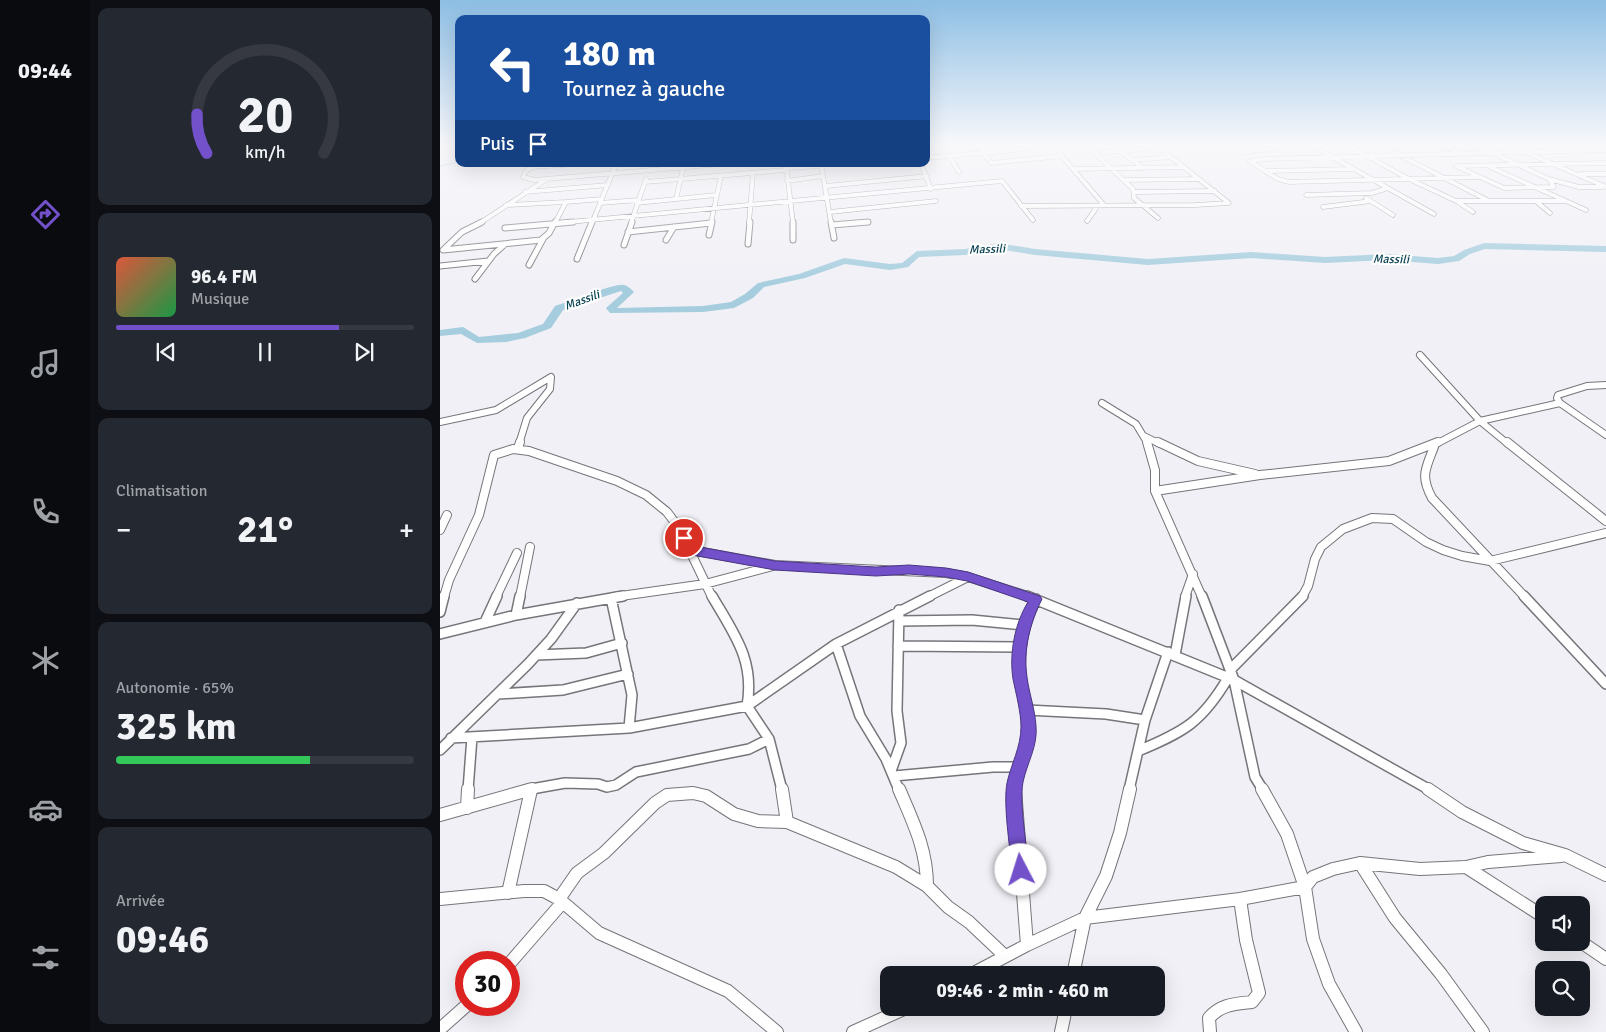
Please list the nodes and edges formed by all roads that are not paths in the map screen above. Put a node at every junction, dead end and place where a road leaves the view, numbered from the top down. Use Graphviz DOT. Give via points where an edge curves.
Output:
graph roads {
  1 [pos="524,192"];
  2 [pos="605,192"];
  3 [pos="641,192"];
  4 [pos="677,192"];
  5 [pos="752,192"];
  6 [pos="790,192"];
  7 [pos="827,192"];
  8 [pos="895,192"];
  9 [pos="1011,192"];
  10 [pos="1093,192"];
  11 [pos="1135,192"];
  12 [pos="1216,192"];
  13 [pos="1373,192"];
  14 [pos="1394,192"];
  15 [pos="1436,192"];
  16 [pos="1472,192"];
  17 [pos="1548,192"];
  18 [pos="1358,194"];
  19 [pos="716,195"];
  20 [pos="1306,195"];
  21 [pos="828,198"];
  22 [pos="676,199"];
  23 [pos="601,201"];
  24 [pos="936,201"];
  25 [pos="1371,201"];
  26 [pos="1566,201"];
  27 [pos="566,202"];
  28 [pos="638,202"];
  29 [pos="792,202"];
  30 [pos="1458,202"];
  31 [pos="1490,202"];
  32 [pos="1537,202"];
  33 [pos="506,205"];
  34 [pos="1104,205"];
  35 [pos="1143,205"];
  36 [pos="751,206"];
  37 [pos="1021,206"];
  38 [pos="1095,206"];
  39 [pos="1323,207"];
  40 [pos="713,209"];
  41 [pos="1586,210"];
  42 [pos="830,212"];
  43 [pos="1473,212"];
  44 [pos="1550,213"];
  45 [pos="1434,214"];
  46 [pos="1393,215"];
  47 [pos="634,217"];
  48 [pos="1158,218"];
  49 [pos="1033,220"];
  50 [pos="591,221"];
  51 [pos="1088,221"];
  52 [pos="868,222"];
  53 [pos="711,223"];
  54 [pos="554,224"];
  55 [pos="832,225"];
  56 [pos="674,227"];
  57 [pos="504,228"];
  58 [pos="628,232"];
  59 [pos="709,235"];
  60 [pos="834,238"];
  61 [pos="543,239"];
  62 [pos="666,240"];
  63 [pos="793,240"];
  64 [pos="624,244"];
  65 [pos="748,244"];
  66 [pos="504,245"];
  67 [pos="442,250"];
  68 [pos="577,258"];
  69 [pos="488,261"];
  70 [pos="529,265"];
  71 [pos="440,266"];
  72 [pos="475,279"];
  73 [pos="1420,355"];
  74 [pos="1606,385"];
  75 [pos="1102,403"];
  76 [pos="1560,403"];
  77 [pos="1480,421"];
  78 [pos="440,422"];
  79 [pos="1606,435"];
  80 [pos="1144,436"];
  81 [pos="1435,444"];
  82 [pos="518,448"];
  83 [pos="1260,475"];
  84 [pos="1154,491"];
  85 [pos="447,515"];
  86 [pos="1606,521"];
  87 [pos="440,530"];
  88 [pos="1606,533"];
  89 [pos="530,547"];
  90 [pos="692,550"];
  91 [pos="517,552"];
  92 [pos="1490,561"];
  93 [pos="775,565"];
  94 [pos="1193,574"];
  95 [pos="968,577"];
  96 [pos="705,584"];
  97 [pos="610,598"];
  98 [pos="1036,599"];
  99 [pos="577,603"];
  100 [pos="900,610"];
  101 [pos="440,612"];
  102 [pos="516,614"];
  103 [pos="899,621"];
  104 [pos="486,622"];
  105 [pos="1024,624"];
  106 [pos="440,634"];
  107 [pos="622,643"];
  108 [pos="836,644"];
  109 [pos="898,646"];
  110 [pos="1020,647"];
  111 [pos="1171,653"];
  112 [pos="536,655"];
  113 [pos="628,674"];
  114 [pos="1231,676"];
  115 [pos="1606,684"];
  116 [pos="498,694"];
  117 [pos="747,706"];
  118 [pos="1027,710"];
  119 [pos="1145,720"];
  120 [pos="629,728"];
  121 [pos="472,736"];
  122 [pos="452,738"];
  123 [pos="769,739"];
  124 [pos="440,750"];
  125 [pos="1138,751"];
  126 [pos="1020,767"];
  127 [pos="893,774"];
  128 [pos="531,790"];
  129 [pos="467,808"];
  130 [pos="440,815"];
  131 [pos="787,822"];
  132 [pos="1565,856"];
  133 [pos="1360,863"];
  134 [pos="1466,866"];
  135 [pos="1606,875"];
  136 [pos="927,886"];
  137 [pos="1304,887"];
  138 [pos="508,893"];
  139 [pos="440,899"];
  140 [pos="1240,899"];
  141 [pos="560,901"];
  142 [pos="1535,911"];
  143 [pos="1085,918"];
  144 [pos="1027,945"];
  145 [pos="1590,948"];
  146 [pos="520,951"];
  147 [pos="1006,956"];
  148 [pos="1606,959"];
  149 [pos="987,966"];
  150 [pos="1075,966"];
  151 [pos="455,1015"];
  152 [pos="888,1016"];
  153 [pos="1064,1016"];
  154 [pos="440,1028"];
  155 [pos="770,1030"];
  156 [pos="853,1032"];
  157 [pos="1061,1032"];
  158 [pos="1210,1032"];
  159 [pos="1356,1032"];
  160 [pos="1483,1032"];
  1 -- 33 [label="street"];
  2 -- 23 [label="street"];
  3 -- 28 [label="street"];
  4 -- 22 [label="street"];
  5 -- 36 [label="street"];
  6 -- 29 [label="street"];
  7 -- 21 [label="street"];
  8 -- 21 [label="street"];
  9 -- 37 [label="street"];
  10 -- 34 [label="street"];
  11 -- 35 [label="street" via="1134,198"];
  12 -- 35 [label="street" via="1229,203"];
  13 -- 18 [label="street"];
  14 -- 45 [label="street"];
  15 -- 30 [label="street"];
  16 -- 31 [label="street"];
  17 -- 26 [label="street"];
  18 -- 20 [label="street"];
  18 -- 25 [label="street"];
  19 -- 22 [label="street"];
  19 -- 40 [label="street"];
  21 -- 29 [label="street"];
  21 -- 42 [label="street"];
  22 -- 28 [label="street"];
  23 -- 27 [label="street"];
  23 -- 28 [label="street"];
  23 -- 50 [label="street"];
  24 -- 42 [label="street"];
  25 -- 39 [label="street"];
  25 -- 46 [label="street"];
  26 -- 32 [label="street"];
  26 -- 41 [label="street"];
  27 -- 33 [label="street"];
  27 -- 54 [label="street"];
  28 -- 47 [label="street"];
  29 -- 36 [label="street"];
  29 -- 63 [label="street"];
  30 -- 31 [label="street"];
  30 -- 43 [label="street"];
  31 -- 32 [label="street"];
  32 -- 44 [label="street"];
  33 -- 67 [label="street" via="462,232"];
  34 -- 35 [label="street"];
  34 -- 38 [label="street"];
  35 -- 48 [label="street"];
  36 -- 40 [label="street"];
  36 -- 65 [label="street"];
  37 -- 38 [label="street"];
  37 -- 49 [label="street"];
  38 -- 51 [label="street"];
  40 -- 47 [label="street"];
  40 -- 53 [label="street"];
  42 -- 55 [label="street"];
  47 -- 50 [label="street"];
  47 -- 58 [label="street"];
  50 -- 54 [label="street"];
  50 -- 68 [label="street"];
  52 -- 55 [label="street"];
  53 -- 56 [label="street"];
  53 -- 59 [label="street"];
  54 -- 57 [label="street"];
  54 -- 61 [label="street"];
  55 -- 60 [label="street"];
  56 -- 58 [label="street"];
  56 -- 62 [label="street"];
  58 -- 64 [label="street"];
  61 -- 66 [label="street"];
  61 -- 70 [label="street"];
  66 -- 67 [label="street"];
  66 -- 69 [label="street"];
  69 -- 71 [label="street"];
  69 -- 72 [label="street"];
  73 -- 77 [label="street"];
  74 -- 76 [label="street" via="1587,386 1558,395"];
  75 -- 80 [label="street" via="1136,424"];
  76 -- 77 [label="street"];
  76 -- 79 [label="street"];
  77 -- 81 [label="street"];
  77 -- 86 [label="street"];
  78 -- 82 [label="street" via="496,410 551,377 550,389 527,418"];
  80 -- 83 [label="street" via="1198,461"];
  80 -- 84 [label="street" via="1153,457"];
  81 -- 83 [label="street" via="1389,461"];
  81 -- 92 [label="street" via="1424,467 1427,489"];
  82 -- 90 [label="street" via="617,481 655,500 667,512"];
  82 -- 101 [label="street" via="494,455 479,515 448,580"];
  83 -- 84 [label="street"];
  84 -- 94 [label="street"];
  85 -- 87 [label="street"];
  88 -- 92 [label="street"];
  89 -- 102 [label="street"];
  90 -- 93 [label="street"];
  90 -- 96 [label="street"];
  91 -- 104 [label="street"];
  92 -- 114 [label="street" via="1476,560 1435,546 1389,518 1358,522 1322,546 1315,558 1309,588"];
  92 -- 115 [label="street"];
  93 -- 95 [label="street" via="946,572"];
  93 -- 96 [label="street"];
  94 -- 111 [label="street"];
  94 -- 114 [label="street"];
  95 -- 98 [label="street"];
  95 -- 100 [label="street"];
  96 -- 97 [label="street"];
  96 -- 117 [label="street" via="737,637 748,665 750,689"];
  97 -- 99 [label="street"];
  97 -- 107 [label="street"];
  98 -- 105 [label="street"];
  98 -- 111 [label="street"];
  99 -- 102 [label="street"];
  99 -- 112 [label="street"];
  100 -- 103 [label="street"];
  100 -- 108 [label="street"];
  102 -- 104 [label="street"];
  103 -- 105 [label="street" via="972,620"];
  103 -- 109 [label="street"];
  104 -- 106 [label="street"];
  105 -- 110 [label="street"];
  107 -- 112 [label="street" via="586,653"];
  107 -- 113 [label="street"];
  108 -- 117 [label="street"];
  108 -- 127 [label="street" via="860,716"];
  109 -- 110 [label="street"];
  109 -- 127 [label="street" via="897,711 901,743"];
  110 -- 118 [label="street" via="1019,675"];
  111 -- 114 [label="street"];
  111 -- 119 [label="street"];
  112 -- 116 [label="street"];
  113 -- 116 [label="street" via="563,690"];
  113 -- 120 [label="street" via="632,695"];
  114 -- 125 [label="street" via="1217,699 1194,725"];
  114 -- 132 [label="street" via="1428,789 1462,812 1523,842"];
  114 -- 137 [label="street" via="1255,777 1287,834"];
  116 -- 122 [label="street"];
  117 -- 120 [label="street"];
  117 -- 123 [label="street"];
  118 -- 119 [label="street" via="1106,714"];
  118 -- 126 [label="street" via="1027,746"];
  119 -- 125 [label="street"];
  120 -- 121 [label="street"];
  121 -- 122 [label="street"];
  121 -- 129 [label="street"];
  122 -- 124 [label="street"];
  123 -- 128 [label="street" via="749,749 636,772 616,785 565,783"];
  123 -- 131 [label="street"];
  125 -- 143 [label="street" via="1120,833 1106,876"];
  126 -- 127 [label="street"];
  126 -- 144 [label="street" via="1014,795"];
  127 -- 136 [label="street" via="923,847"];
  128 -- 129 [label="street"];
  128 -- 138 [label="street"];
  129 -- 130 [label="street"];
  131 -- 136 [label="street" via="896,867"];
  131 -- 141 [label="street" via="758,821 734,814 706,796 668,795 655,803 609,849 577,873"];
  132 -- 134 [label="street"];
  132 -- 135 [label="street"];
  133 -- 134 [label="street" via="1420,869"];
  133 -- 137 [label="street" via="1313,877"];
  133 -- 160 [label="street" via="1395,918"];
  134 -- 142 [label="street"];
  136 -- 147 [label="street"];
  137 -- 140 [label="street"];
  137 -- 159 [label="street" via="1313,939 1329,984"];
  138 -- 139 [label="street"];
  138 -- 141 [label="street" via="544,891"];
  140 -- 143 [label="street"];
  140 -- 158 [label="street" via="1259,993 1252,1002 1227,1004 1216,1010 1209,1018"];
  141 -- 146 [label="street"];
  141 -- 155 [label="street" via="599,933 728,991"];
  143 -- 144 [label="street"];
  143 -- 150 [label="street"];
  144 -- 147 [label="street"];
  145 -- 148 [label="street"];
  147 -- 149 [label="street"];
  151 -- 154 [label="street"];
  152 -- 156 [label="street"];
  153 -- 157 [label="street"];
}
